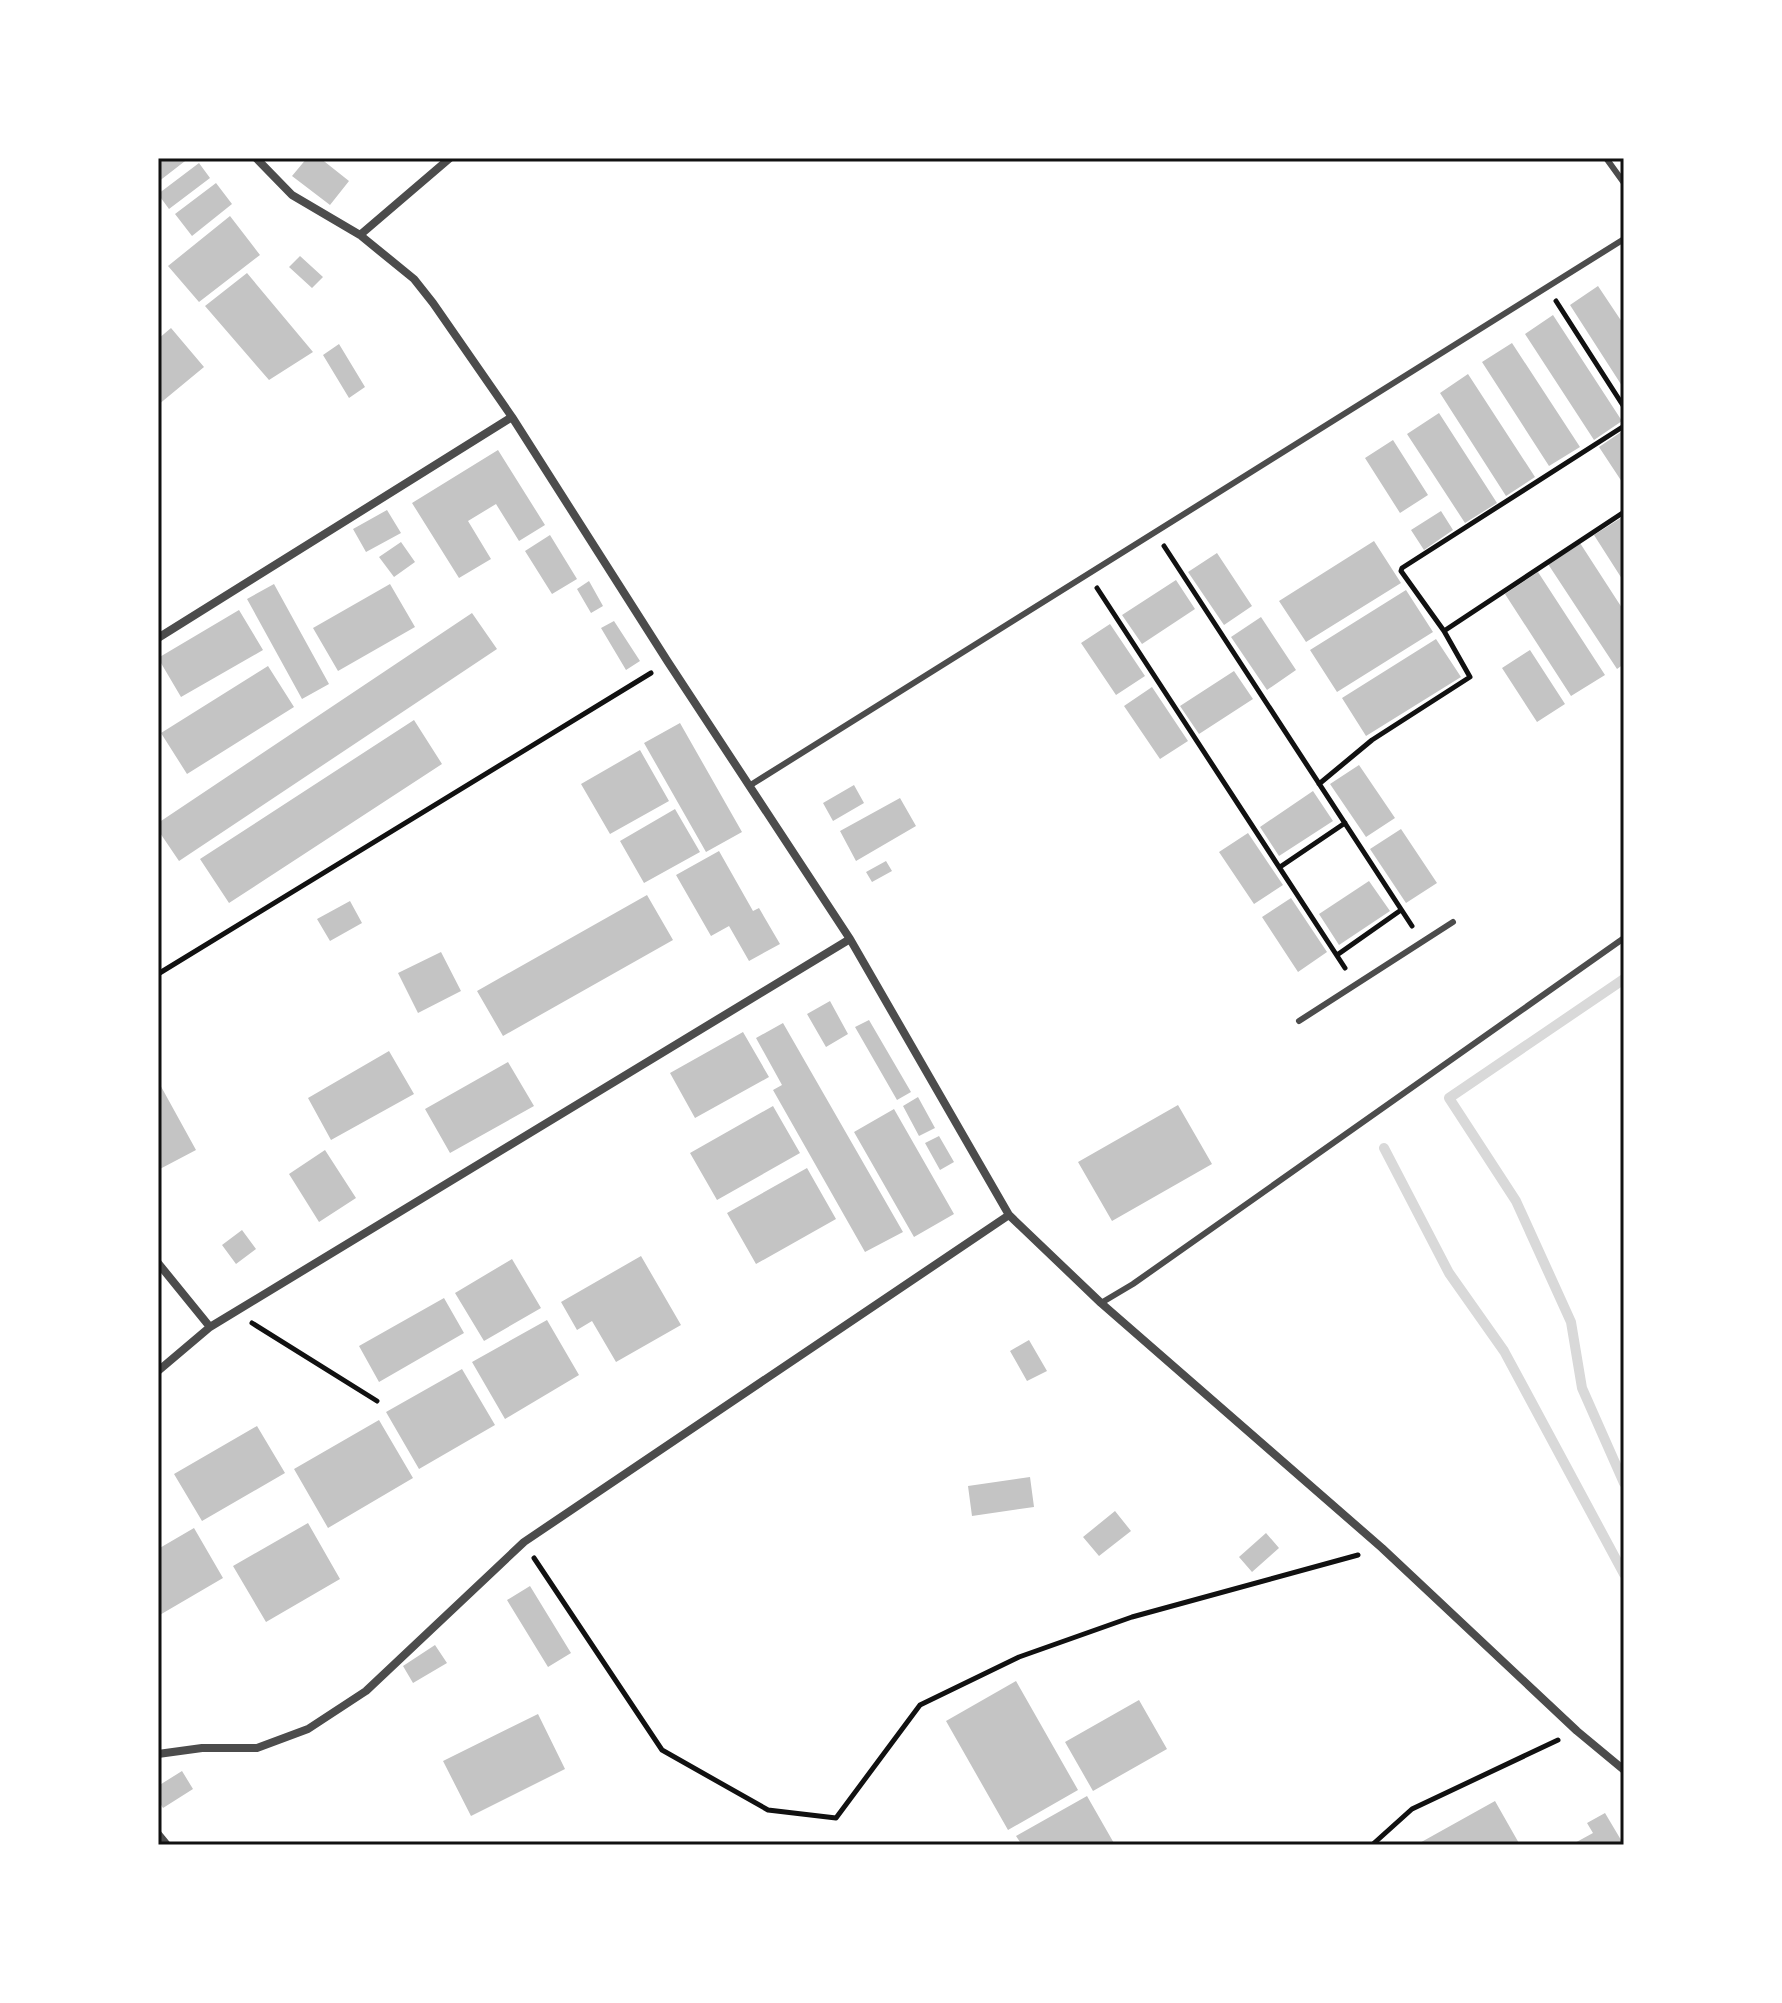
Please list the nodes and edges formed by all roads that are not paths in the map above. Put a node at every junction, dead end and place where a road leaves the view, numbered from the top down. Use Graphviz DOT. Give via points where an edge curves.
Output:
graph roads {
  1 [pos="256,158"];
  2 [pos="450,158"];
  3 [pos="1606,158"];
  4 [pos="1624,183"];
  5 [pos="360,235"];
  6 [pos="1624,239"];
  7 [pos="512,417"];
  8 [pos="158,638"];
  9 [pos="749,786"];
  10 [pos="1453,922"];
  11 [pos="1624,938"];
  12 [pos="850,939"];
  13 [pos="1299,1021"];
  14 [pos="1009,1215"];
  15 [pos="158,1263"];
  16 [pos="1101,1303"];
  17 [pos="210,1327"];
  18 [pos="158,1371"];
  19 [pos="158,1754"];
  20 [pos="1624,1770"];
  21 [pos="158,1834"];
  22 [pos="167,1845"];
  1 -- 5 [label="street" via="292,195"];
  2 -- 5 [label="street"];
  3 -- 4 [label="lane"];
  5 -- 7 [label="street" via="414,279"];
  6 -- 9 [label="lane"];
  7 -- 8 [label="street"];
  7 -- 9 [label="street"];
  9 -- 12 [label="street"];
  10 -- 13 [label="lane"];
  11 -- 16 [label="lane"];
  12 -- 14 [label="street"];
  12 -- 17 [label="street"];
  14 -- 16 [label="street"];
  14 -- 19 [label="street" via="524,1542 366,1691 308,1729 257,1748"];
  15 -- 17 [label="street"];
  16 -- 20 [label="street" via="1382,1548"];
  17 -- 18 [label="street"];
  21 -- 22 [label="street"];
}
